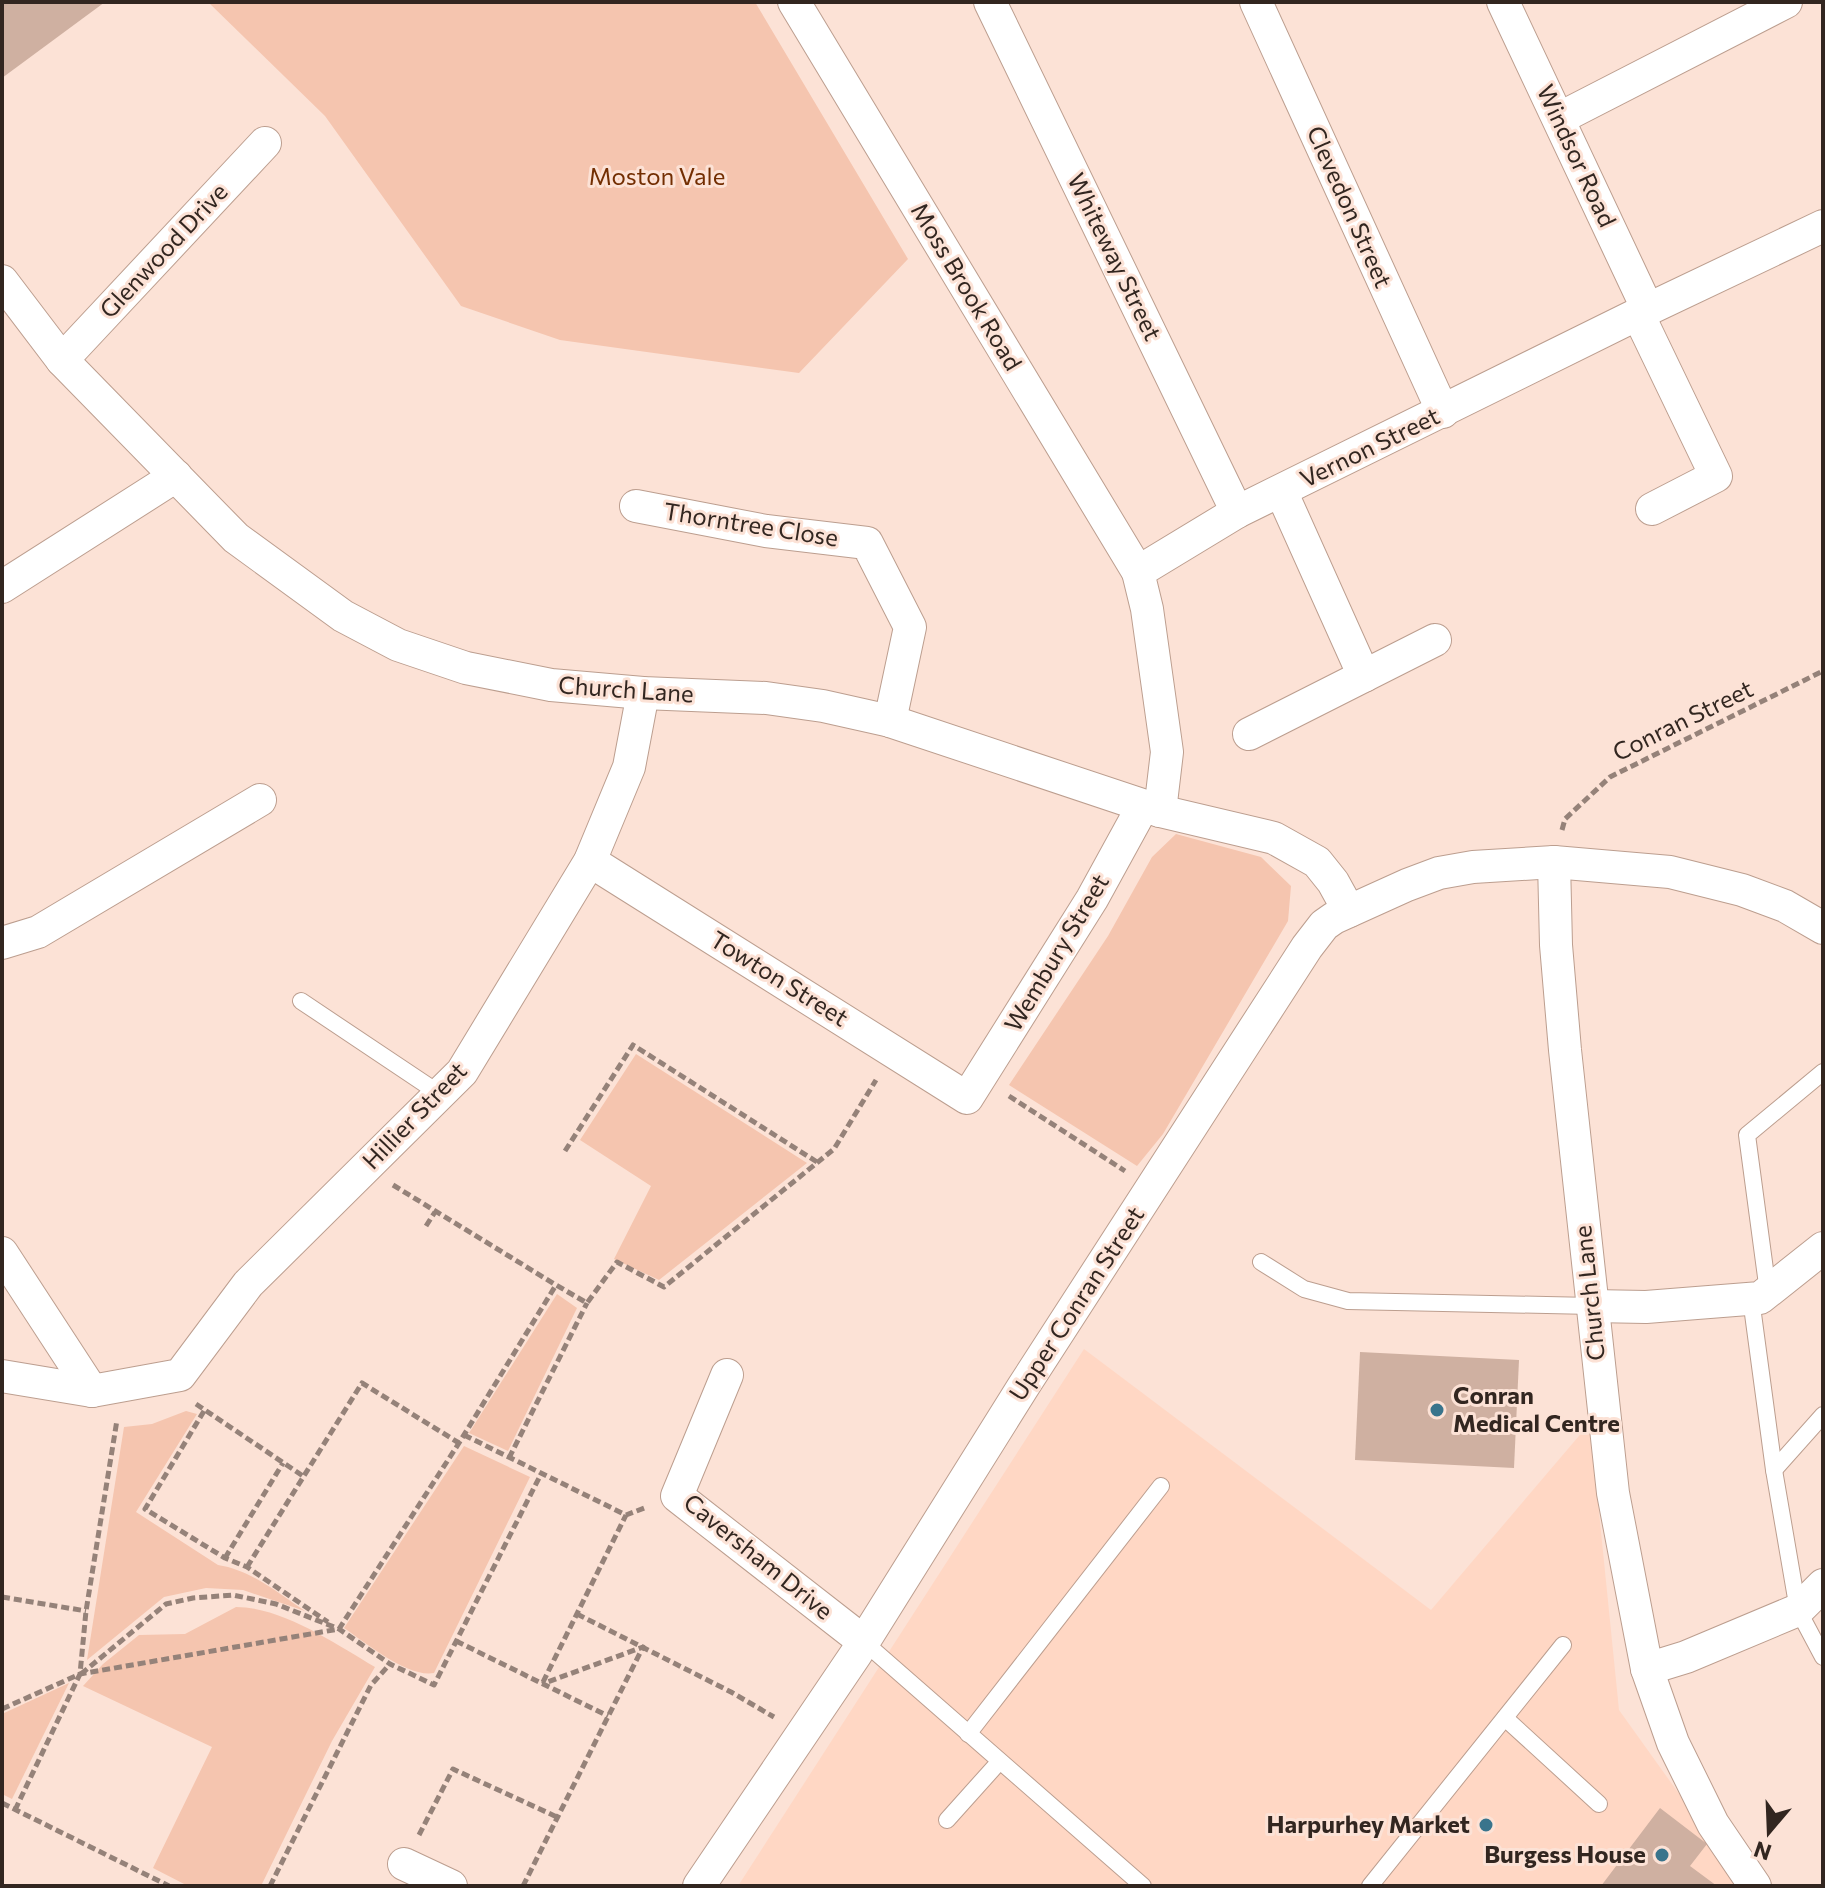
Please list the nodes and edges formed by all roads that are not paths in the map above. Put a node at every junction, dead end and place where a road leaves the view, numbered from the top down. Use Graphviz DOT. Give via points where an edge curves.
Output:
graph roads {
  1 [pos="794,2"];
  2 [pos="990,2"];
  3 [pos="1256,2"];
  4 [pos="1503,2"];
  5 [pos="1786,2"];
  6 [pos="1560,118"];
  7 [pos="265,143"];
  8 [pos="1823,226"];
  9 [pos="2,281"];
  10 [pos="1643,312"];
  11 [pos="62,360"];
  12 [pos="1443,412"];
  13 [pos="176,476"];
  14 [pos="1281,491"];
  15 [pos="636,506"];
  16 [pos="1652,509"];
  17 [pos="1237,512"];
  18 [pos="1138,572"];
  19 [pos="2,587"];
  20 [pos="1435,640"];
  21 [pos="1364,676"];
  22 [pos="643,693"];
  23 [pos="890,721"];
  24 [pos="1249,734"];
  25 [pos="260,800"];
  26 [pos="1152,808"];
  27 [pos="590,861"];
  28 [pos="1554,862"];
  29 [pos="1349,911"];
  30 [pos="1823,928"];
  31 [pos="2,943"];
  32 [pos="301,1001"];
  33 [pos="1823,1072"];
  34 [pos="974,1088"];
  35 [pos="440,1094"];
  36 [pos="1823,1248"];
  37 [pos="2,1253"];
  38 [pos="1261,1262"];
  39 [pos="1759,1295"];
  40 [pos="1592,1306"];
  41 [pos="727,1375"];
  42 [pos="2,1376"];
  43 [pos="105,1389"];
  44 [pos="1823,1415"];
  45 [pos="1774,1470"];
  46 [pos="1161,1486"];
  47 [pos="1823,1585"];
  48 [pos="1798,1610"];
  49 [pos="863,1641"];
  50 [pos="1563,1645"];
  51 [pos="1823,1657"];
  52 [pos="1647,1669"];
  53 [pos="1505,1718"];
  54 [pos="968,1734"];
  55 [pos="999,1762"];
  56 [pos="1599,1804"];
  57 [pos="947,1820"];
  58 [pos="404,1864"];
  59 [pos="451,1886"];
  60 [pos="699,1886"];
  61 [pos="1143,1886"];
  62 [pos="1370,1886"];
  63 [pos="1755,1886"];
  1 -- 18 [label="street, Moss Brook Road"];
  2 -- 17 [label="street, Whiteway Street"];
  3 -- 12 [label="street, Clevedon Street"];
  4 -- 6 [label="street, Windsor Road"];
  5 -- 6 [label="street"];
  6 -- 10 [label="street, Windsor Road"];
  7 -- 11 [label="street, Glenwood Drive"];
  8 -- 10 [label="street, Vernon Street"];
  9 -- 11 [label="street, Church Lane"];
  10 -- 12 [label="street, Vernon Street"];
  10 -- 16 [label="street, Windsor Road" via="1716,476"];
  11 -- 13 [label="street, Church Lane"];
  12 -- 14 [label="street, Vernon Street"];
  13 -- 19 [label="street"];
  13 -- 22 [label="street, Church Lane" via="236,538 343,616 398,645 466,668 551,685"];
  14 -- 17 [label="street, Vernon Street"];
  14 -- 21 [label="street"];
  15 -- 23 [label="street, Thorntree Close" via="766,531 867,543 910,627"];
  17 -- 18 [label="street, Vernon Street"];
  18 -- 26 [label="street" via="1167,752"];
  20 -- 21 [label="street"];
  21 -- 24 [label="street"];
  22 -- 23 [label="street, Church Lane" via="766,698"];
  22 -- 27 [label="street, Hillier Street" via="629,767"];
  23 -- 26 [label="street, Church Lane"];
  25 -- 31 [label="street" via="38,932"];
  26 -- 29 [label="street, Church Lane" via="1274,838 1298,850 1317,862"];
  26 -- 34 [label="street, Wembury Street"];
  27 -- 34 [label="street, Towton Street" via="894,1051"];
  27 -- 35 [label="street, Hillier Street" via="462,1072"];
  28 -- 29 [label="street, Upper Conran Street" via="1439,873"];
  28 -- 30 [label="street, Upper Conran Street" via="1670,872 1742,890"];
  28 -- 40 [label="street, Church Lane" via="1557,960"];
  29 -- 49 [label="street, Upper Conran Street" via="1324,925 1307,947"];
  32 -- 35 [label="lane"];
  33 -- 39 [label="lane" via="1747,1135"];
  35 -- 43 [label="street, Hillier Street" via="248,1284 180,1375"];
  36 -- 39 [label="street"];
  37 -- 43 [label="street"];
  38 -- 40 [label="lane" via="1304,1289 1348,1301"];
  39 -- 40 [label="street" via="1646,1307"];
  39 -- 45 [label="lane"];
  40 -- 52 [label="street, Church Lane" via="1613,1493"];
  41 -- 49 [label="street, Caversham Drive" via="677,1496"];
  42 -- 43 [label="street"];
  44 -- 45 [label="lane"];
  45 -- 48 [label="lane"];
  46 -- 54 [label="lane"];
  47 -- 48 [label="street"];
  48 -- 51 [label="lane"];
  48 -- 52 [label="street"];
  49 -- 54 [label="lane"];
  49 -- 60 [label="street, Upper Conran Street"];
  50 -- 53 [label="lane"];
  52 -- 63 [label="street, Church Lane" via="1673,1743 1713,1824"];
  53 -- 56 [label="lane"];
  53 -- 62 [label="lane"];
  54 -- 55 [label="lane"];
  55 -- 57 [label="lane"];
  55 -- 61 [label="lane"];
  58 -- 59 [label="street"];
}
